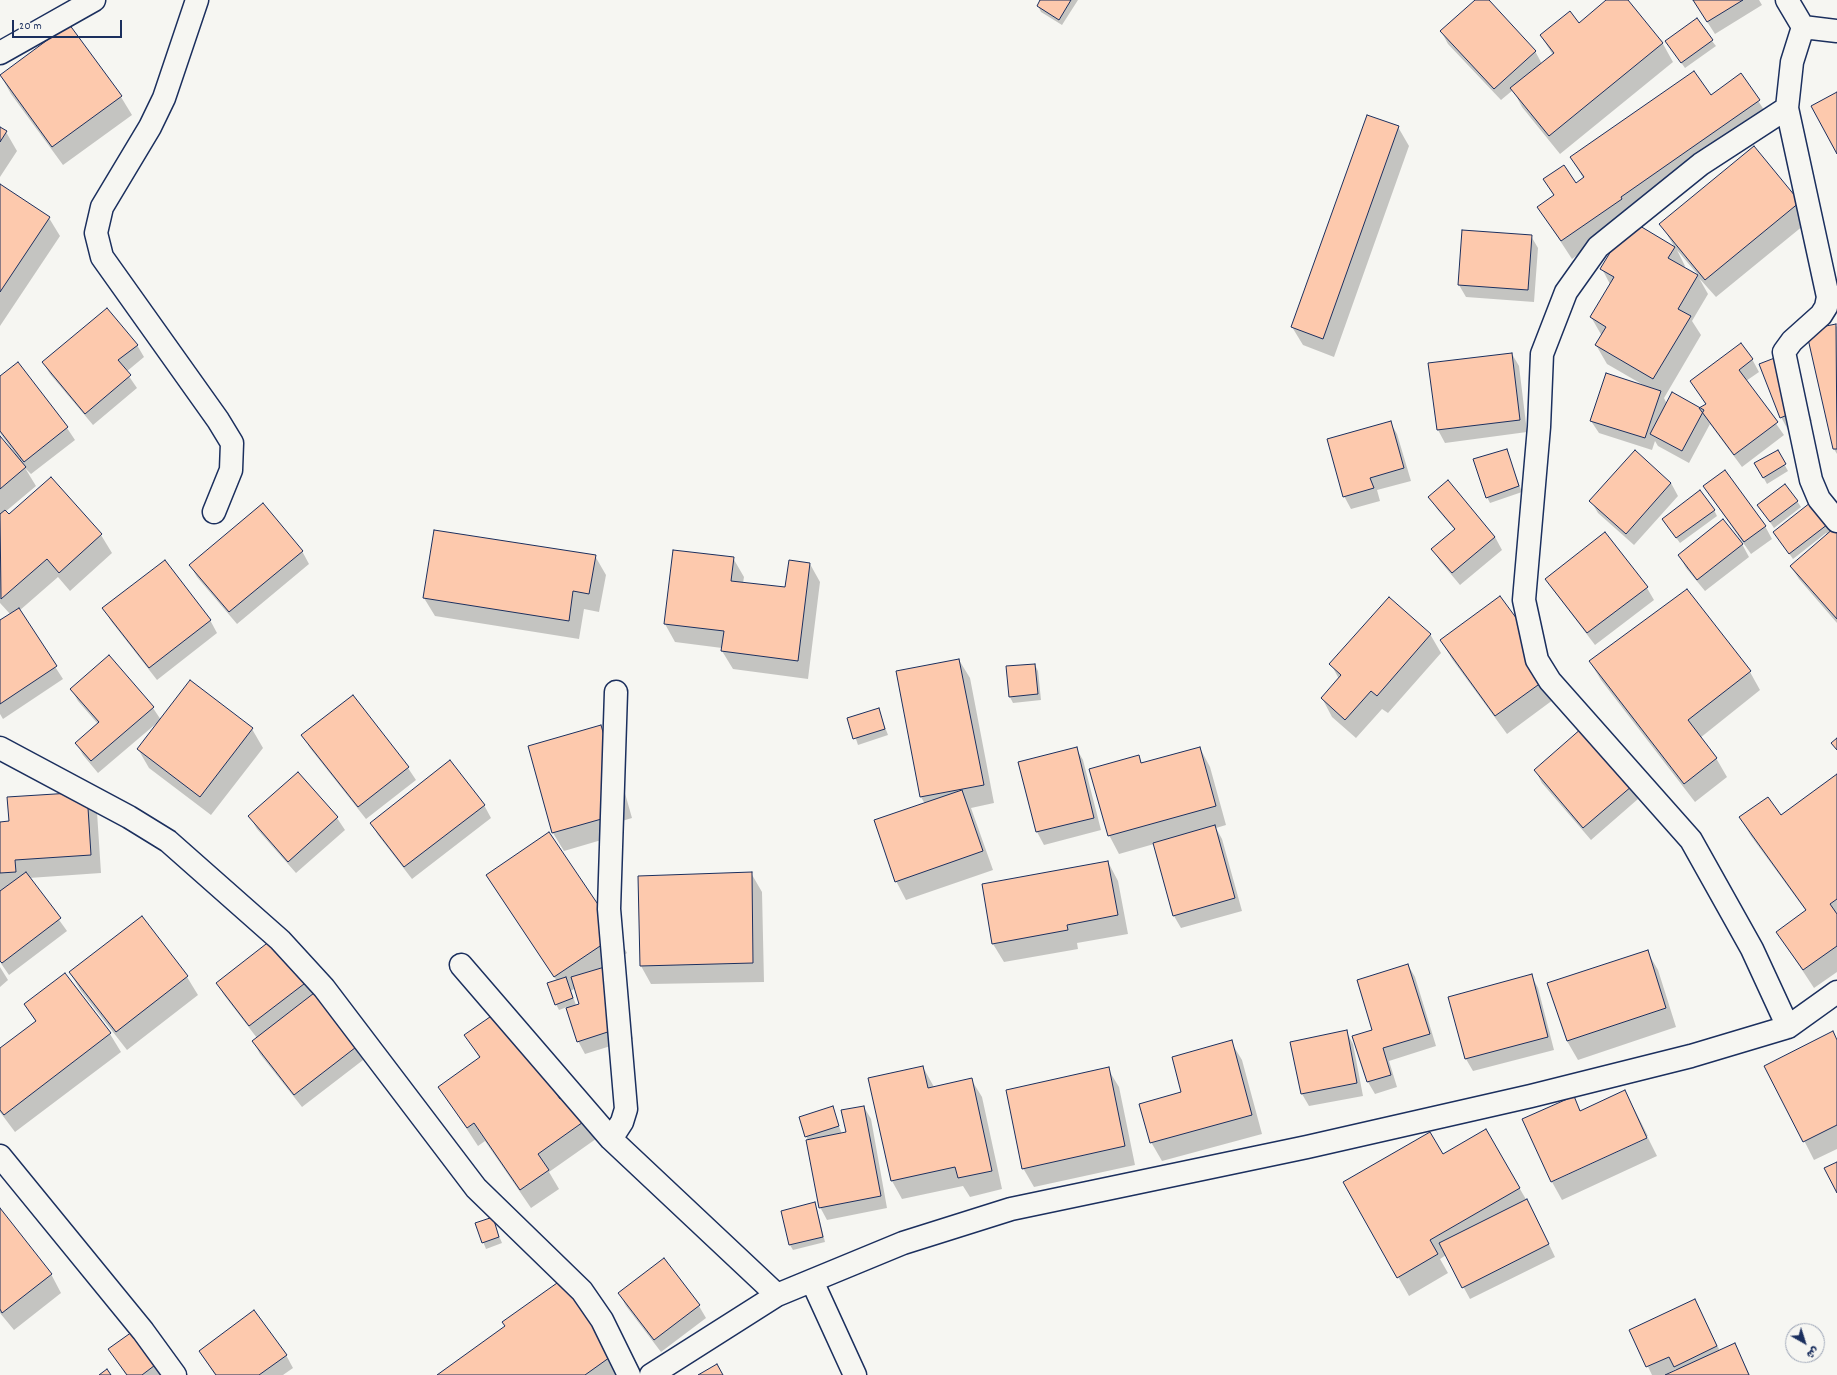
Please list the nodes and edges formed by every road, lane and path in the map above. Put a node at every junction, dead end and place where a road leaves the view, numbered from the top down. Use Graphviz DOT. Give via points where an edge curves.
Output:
graph roads {
  1 [pos="94,0"];
  2 [pos="198,0"];
  3 [pos="1787,0"];
  4 [pos="1803,27"];
  5 [pos="1837,31"];
  6 [pos="0,52"];
  7 [pos="1787,108"];
  8 [pos="214,512"];
  9 [pos="1837,521"];
  10 [pos="616,692"];
  11 [pos="0,748"];
  12 [pos="461,965"];
  13 [pos="1837,992"];
  14 [pos="1788,1027"];
  15 [pos="611,1138"];
  16 [pos="0,1156"];
  17 [pos="812,1281"];
  18 [pos="777,1295"];
  19 [pos="175,1375"];
  20 [pos="630,1375"];
  21 [pos="651,1375"];
  22 [pos="856,1375"];
  1 -- 6 [label="street"];
  2 -- 8 [label="street" via="164,98 150,127 102,207 96,233 102,257 232,443 231,470"];
  3 -- 4 [label="street"];
  4 -- 5 [label="street"];
  4 -- 7 [label="street" via="1792,62"];
  7 -- 9 [label="street" via="1828,297 1821,315 1792,341 1784,352 1811,480 1819,500"];
  7 -- 14 [label="street" via="1701,164 1598,247 1566,292 1542,354 1539,427 1524,600 1537,660 1550,681 1691,840 1752,949"];
  10 -- 15 [label="street" via="609,909 626,1109 622,1122"];
  11 -- 20 [label="street" via="129,817 168,841 280,940 324,988 476,1188 582,1292 602,1320"];
  12 -- 15 [label="street"];
  13 -- 14 [label="street"];
  14 -- 17 [label="street" via="1691,1056 1531,1096 1012,1209 903,1243"];
  15 -- 18 [label="street"];
  16 -- 19 [label="street" via="143,1331"];
  17 -- 18 [label="street"];
  17 -- 22 [label="street"];
  18 -- 21 [label="street"];
}
